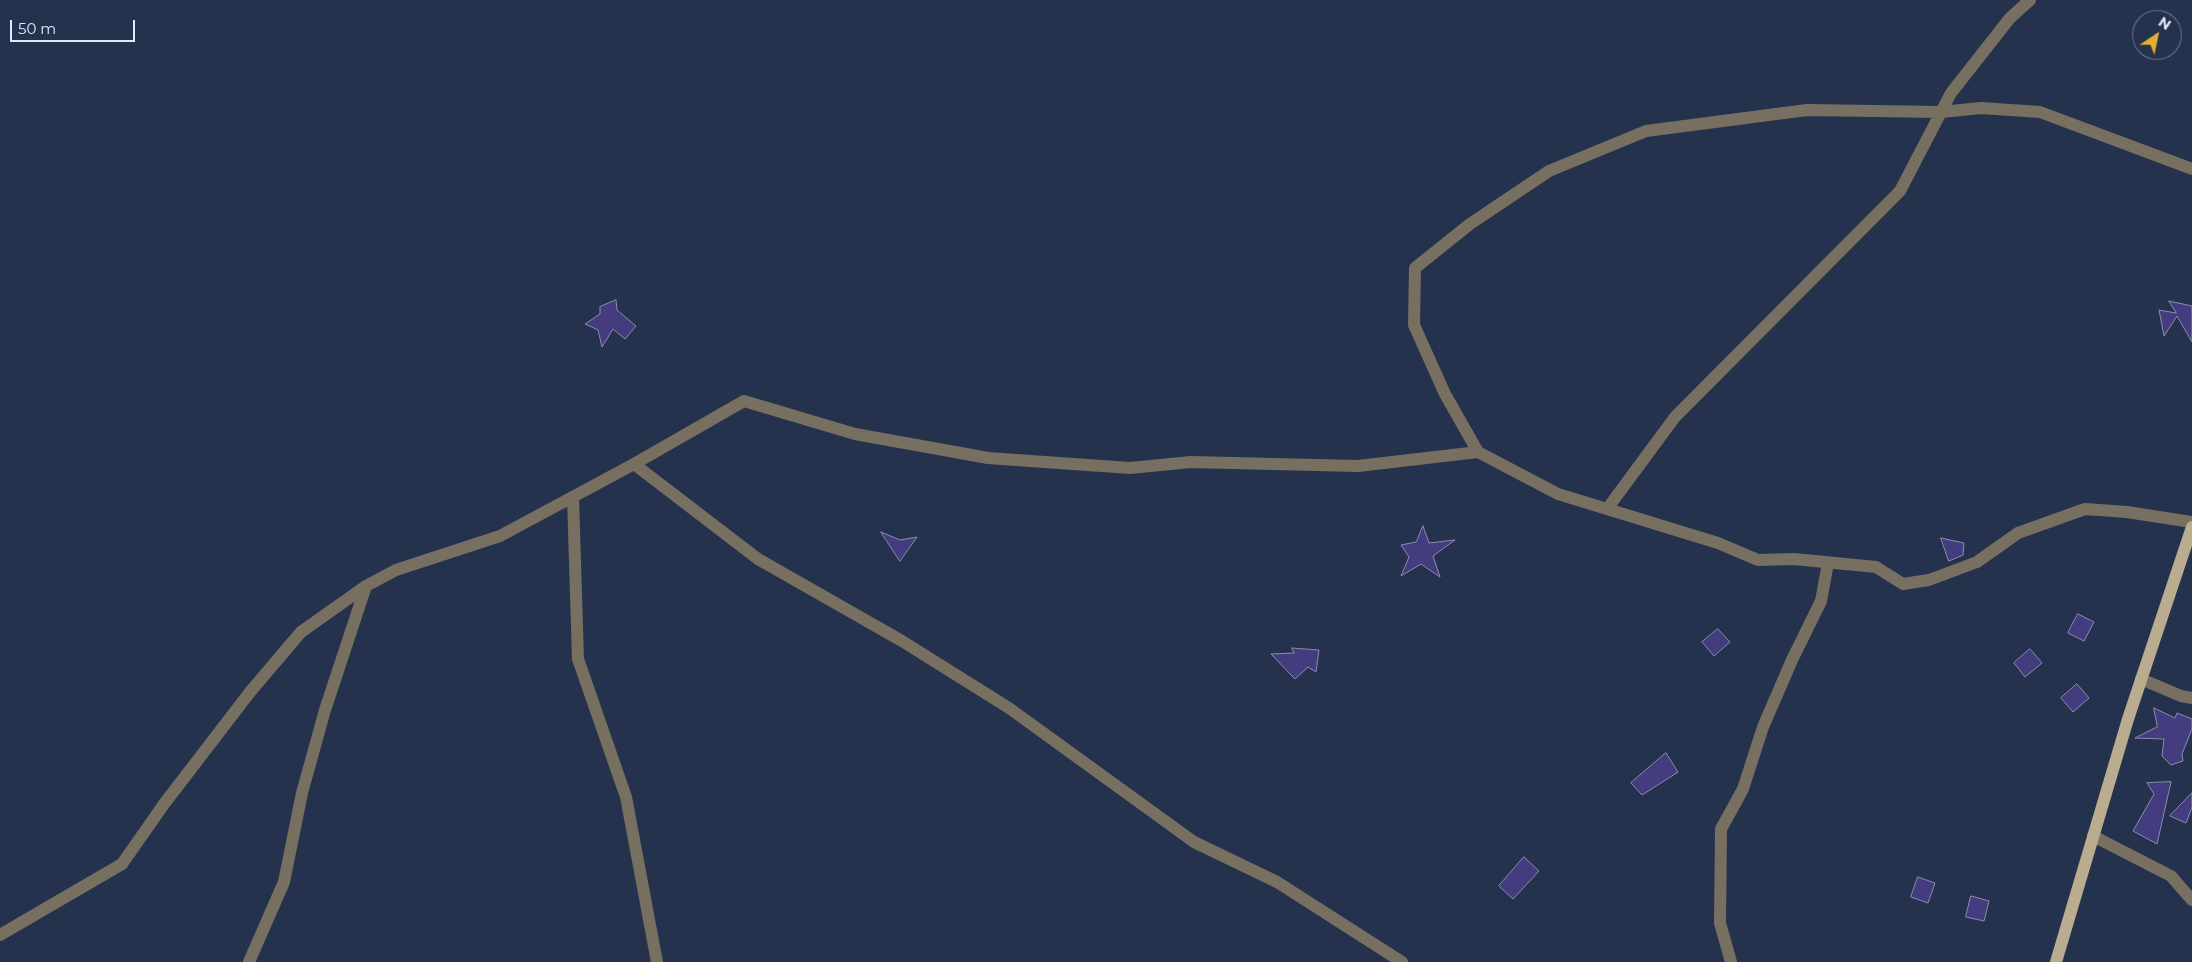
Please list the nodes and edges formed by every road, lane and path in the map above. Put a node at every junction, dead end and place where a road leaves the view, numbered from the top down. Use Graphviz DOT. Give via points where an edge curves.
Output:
graph roads {
  1 [pos="2030,0"];
  2 [pos="1940,112"];
  3 [pos="2192,168"];
  4 [pos="1478,452"];
  5 [pos="634,464"];
  6 [pos="573,497"];
  7 [pos="1607,509"];
  8 [pos="2192,522"];
  9 [pos="2192,527"];
  10 [pos="1828,563"];
  11 [pos="366,586"];
  12 [pos="2141,679"];
  13 [pos="2192,698"];
  14 [pos="2093,836"];
  15 [pos="2192,900"];
  16 [pos="0,935"];
  17 [pos="249,962"];
  18 [pos="657,962"];
  19 [pos="1402,962"];
  20 [pos="1732,962"];
  21 [pos="2056,962"];
  1 -- 2 [label="street" via="2010,18 1951,93"];
  2 -- 3 [label="street" via="1981,108 2040,112"];
  2 -- 4 [label="street" via="1807,110 1646,131 1549,172 1470,224 1415,268 1414,325 1445,394"];
  2 -- 7 [label="street" via="1900,191 1675,417"];
  4 -- 5 [label="street" via="1358,466 1190,462 1121,467 988,458 855,434 744,401"];
  4 -- 7 [label="street" via="1558,494"];
  5 -- 6 [label="street"];
  5 -- 19 [label="street" via="758,558 902,641 1009,708 1194,842 1277,882"];
  6 -- 11 [label="street" via="500,536 396,570"];
  6 -- 18 [label="street" via="578,658 626,797"];
  7 -- 10 [label="street" via="1718,543 1758,560 1794,559"];
  8 -- 10 [label="street" via="2085,509 2018,532 1977,562 1929,580 1903,584 1876,567"];
  9 -- 12 [label="main road"];
  10 -- 20 [label="street" via="1820,601 1764,727 1743,790 1721,829 1720,922"];
  11 -- 16 [label="street" via="301,632 250,692 122,864"];
  11 -- 17 [label="street" via="325,710 284,882"];
  12 -- 13 [label="street"];
  12 -- 14 [label="main road"];
  14 -- 15 [label="street" via="2171,876"];
  14 -- 21 [label="main road"];
}
